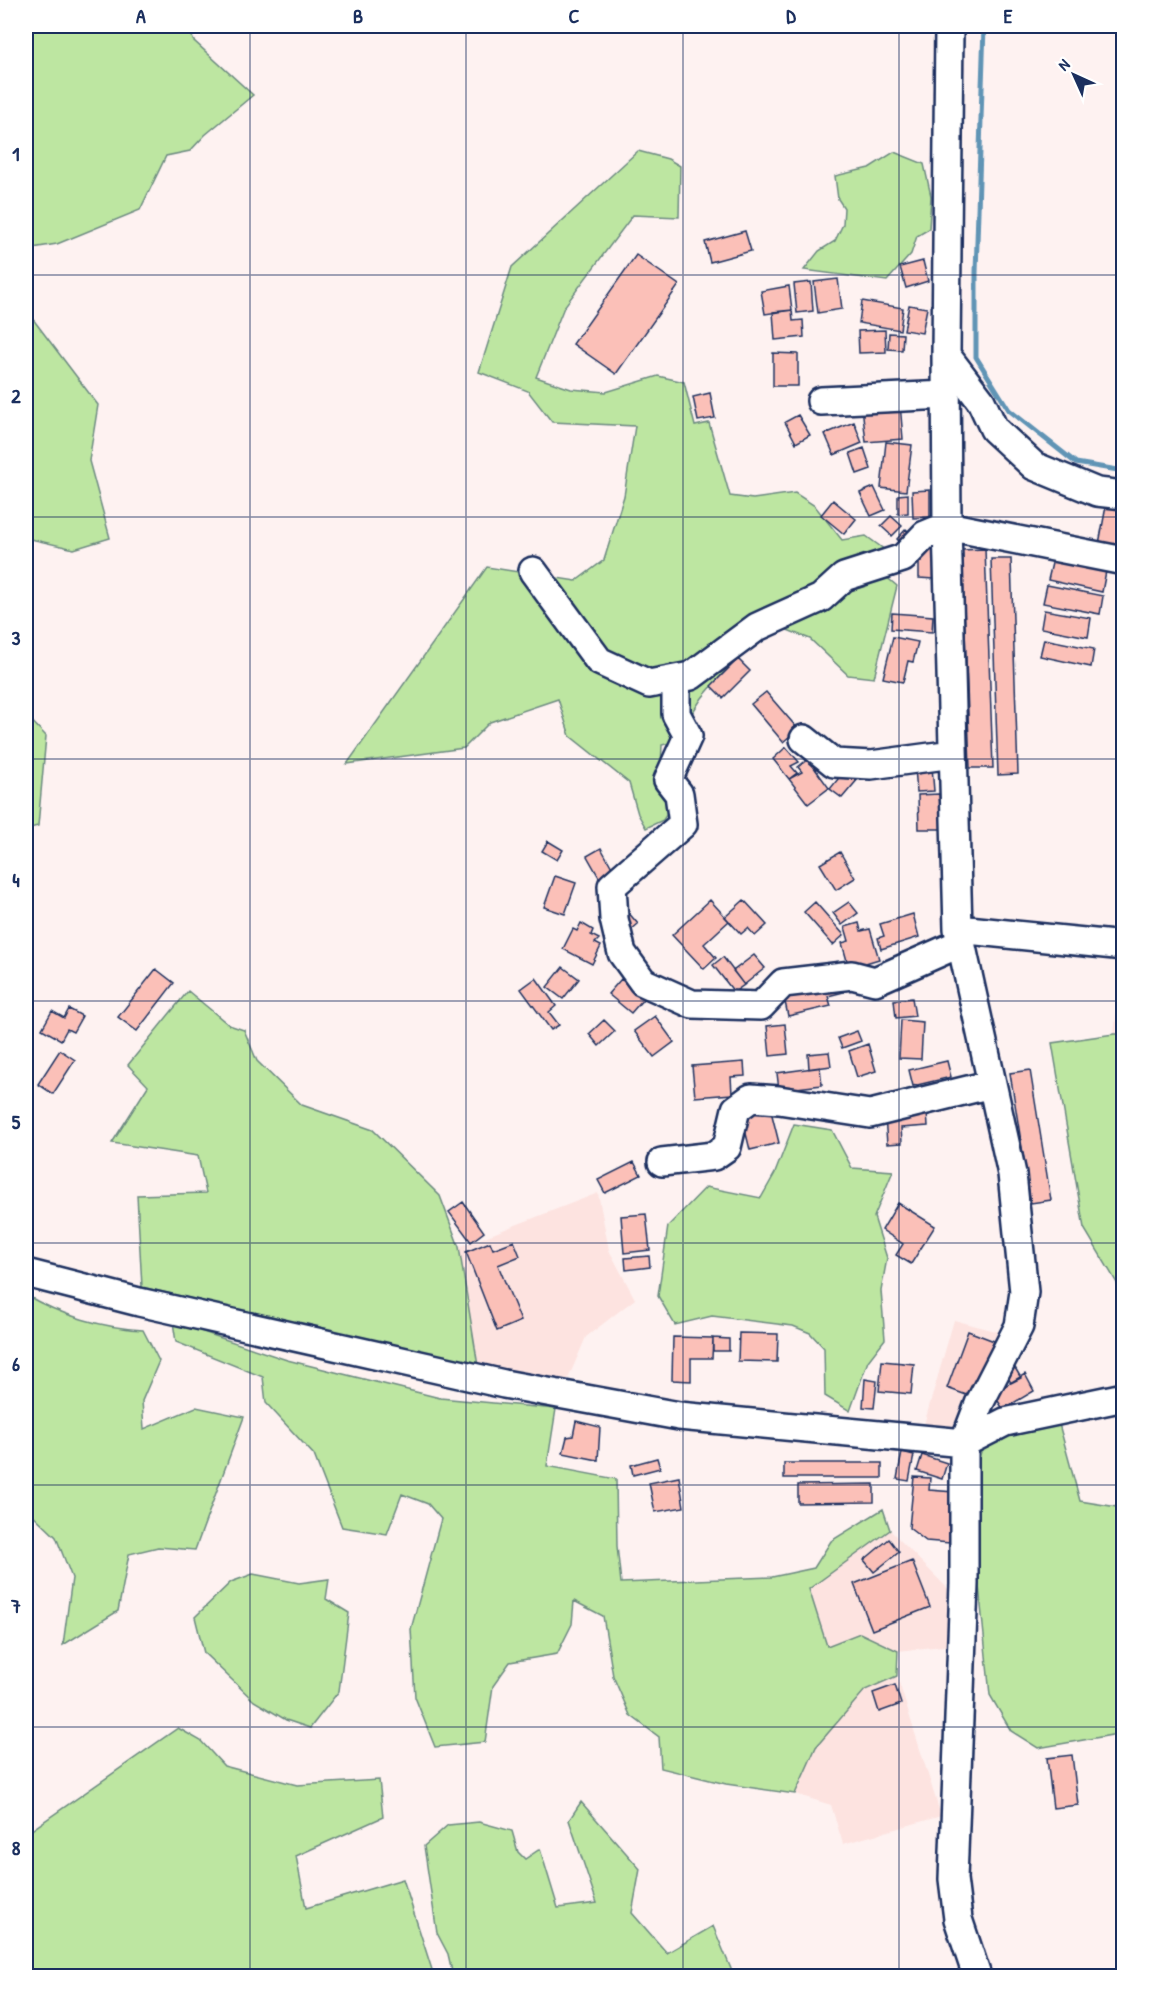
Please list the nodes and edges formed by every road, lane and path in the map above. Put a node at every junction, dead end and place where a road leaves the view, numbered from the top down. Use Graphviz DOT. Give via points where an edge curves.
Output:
graph roads {
  1 [pos="949,26"];
  2 [pos="946,355"];
  3 [pos="946,394"];
  4 [pos="821,401"];
  5 [pos="1124,495"];
  6 [pos="947,526"];
  7 [pos="1124,561"];
  8 [pos="533,571"];
  9 [pos="676,679"];
  10 [pos="804,740"];
  11 [pos="953,754"];
  12 [pos="960,936"];
  13 [pos="1124,946"];
  14 [pos="992,1083"];
  15 [pos="662,1162"];
  16 [pos="26,1273"];
  17 [pos="1124,1397"];
  18 [pos="964,1443"];
  19 [pos="976,1977"];
  1 -- 2 [label="street"];
  2 -- 3 [label="street"];
  2 -- 5 [label="street" via="981,401 994,429 1034,466 1097,492"];
  3 -- 4 [label="street"];
  3 -- 6 [label="street"];
  6 -- 7 [label="street"];
  6 -- 9 [label="street" via="925,535 903,558 844,577 821,598 757,627 692,676"];
  6 -- 11 [label="street"];
  8 -- 9 [label="street" via="599,661 649,684"];
  9 -- 12 [label="street" via="676,714 688,736 668,780 679,795 683,824 612,886 622,953 643,982 692,1004 761,1006 783,983 852,975 875,981"];
  10 -- 11 [label="street" via="834,763 871,765"];
  11 -- 12 [label="street"];
  12 -- 13 [label="street"];
  12 -- 14 [label="street"];
  14 -- 15 [label="street" via="870,1114 751,1098 736,1109 727,1147 714,1156"];
  14 -- 18 [label="street" via="1012,1174 1024,1292 1018,1326"];
  16 -- 18 [label="street" via="514,1386 679,1416"];
  17 -- 18 [label="street" via="1005,1422"];
  18 -- 19 [label="street" via="964,1584 953,1879 958,1919"];
}
